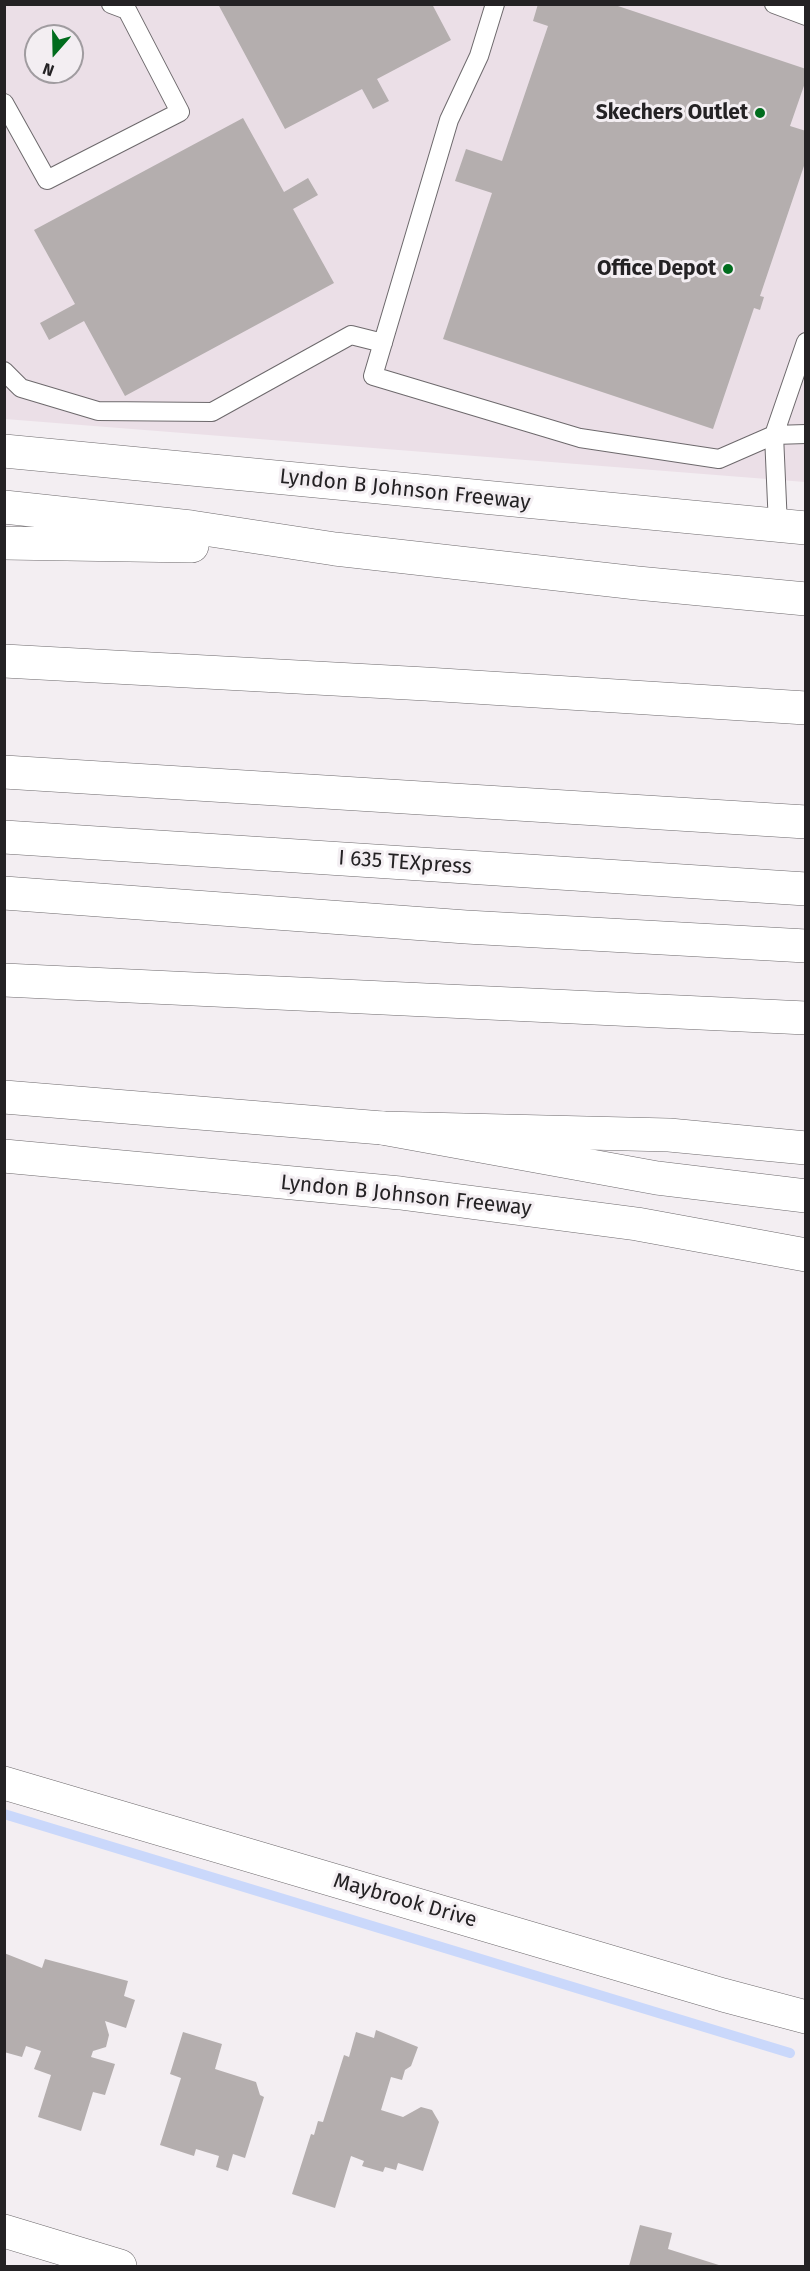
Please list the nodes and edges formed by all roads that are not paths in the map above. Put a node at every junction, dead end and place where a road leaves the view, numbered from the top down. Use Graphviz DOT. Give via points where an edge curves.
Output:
graph roads {
  1 [pos="111,4"];
  2 [pos="495,4"];
  3 [pos="774,4"];
  4 [pos="806,16"];
  5 [pos="4,103"];
  6 [pos="806,342"];
  7 [pos="382,343"];
  8 [pos="4,371"];
  9 [pos="806,434"];
  10 [pos="774,435"];
  11 [pos="4,451"];
  12 [pos="4,507"];
  13 [pos="792,527"];
  14 [pos="4,543"];
  15 [pos="335,549"];
  16 [pos="806,598"];
  17 [pos="4,661"];
  18 [pos="806,708"];
  19 [pos="4,772"];
  20 [pos="806,822"];
  21 [pos="4,837"];
  22 [pos="806,889"];
  23 [pos="4,893"];
  24 [pos="806,946"];
  25 [pos="4,980"];
  26 [pos="797,1020"];
  27 [pos="4,1097"];
  28 [pos="382,1128"];
  29 [pos="806,1148"];
  30 [pos="4,1156"];
  31 [pos="806,1196"];
  32 [pos="806,1255"];
  33 [pos="4,1783"];
  34 [pos="806,2017"];
  35 [pos="4,2231"];
  36 [pos="120,2266"];
  1 -- 5 [label="lane" via="127,10 180,112 47,180"];
  2 -- 7 [label="lane" via="479,56 449,120"];
  3 -- 4 [label="lane"];
  6 -- 10 [label="lane"];
  7 -- 8 [label="lane" via="351,335 212,412 98,411 21,388"];
  7 -- 10 [label="lane" via="373,376 580,438 719,459"];
  9 -- 10 [label="lane"];
  10 -- 13 [label="lane"];
  11 -- 13 [label="main road, Lyndon B Johnson Freeway"];
  12 -- 15 [label="main road" via="191,527"];
  14 -- 15 [label="main road"];
  15 -- 16 [label="main road"];
  17 -- 18 [label="main road"];
  19 -- 20 [label="main road"];
  21 -- 22 [label="main road, I 635 TEXpress"];
  23 -- 24 [label="main road" via="454,926"];
  25 -- 26 [label="main road"];
  27 -- 28 [label="main road"];
  28 -- 29 [label="main road" via="669,1135"];
  28 -- 31 [label="main road" via="657,1178"];
  30 -- 32 [label="main road, Lyndon B Johnson Freeway" via="400,1193 637,1224"];
  33 -- 34 [label="main road, Maybrook Drive"];
  35 -- 36 [label="main road"];
}
